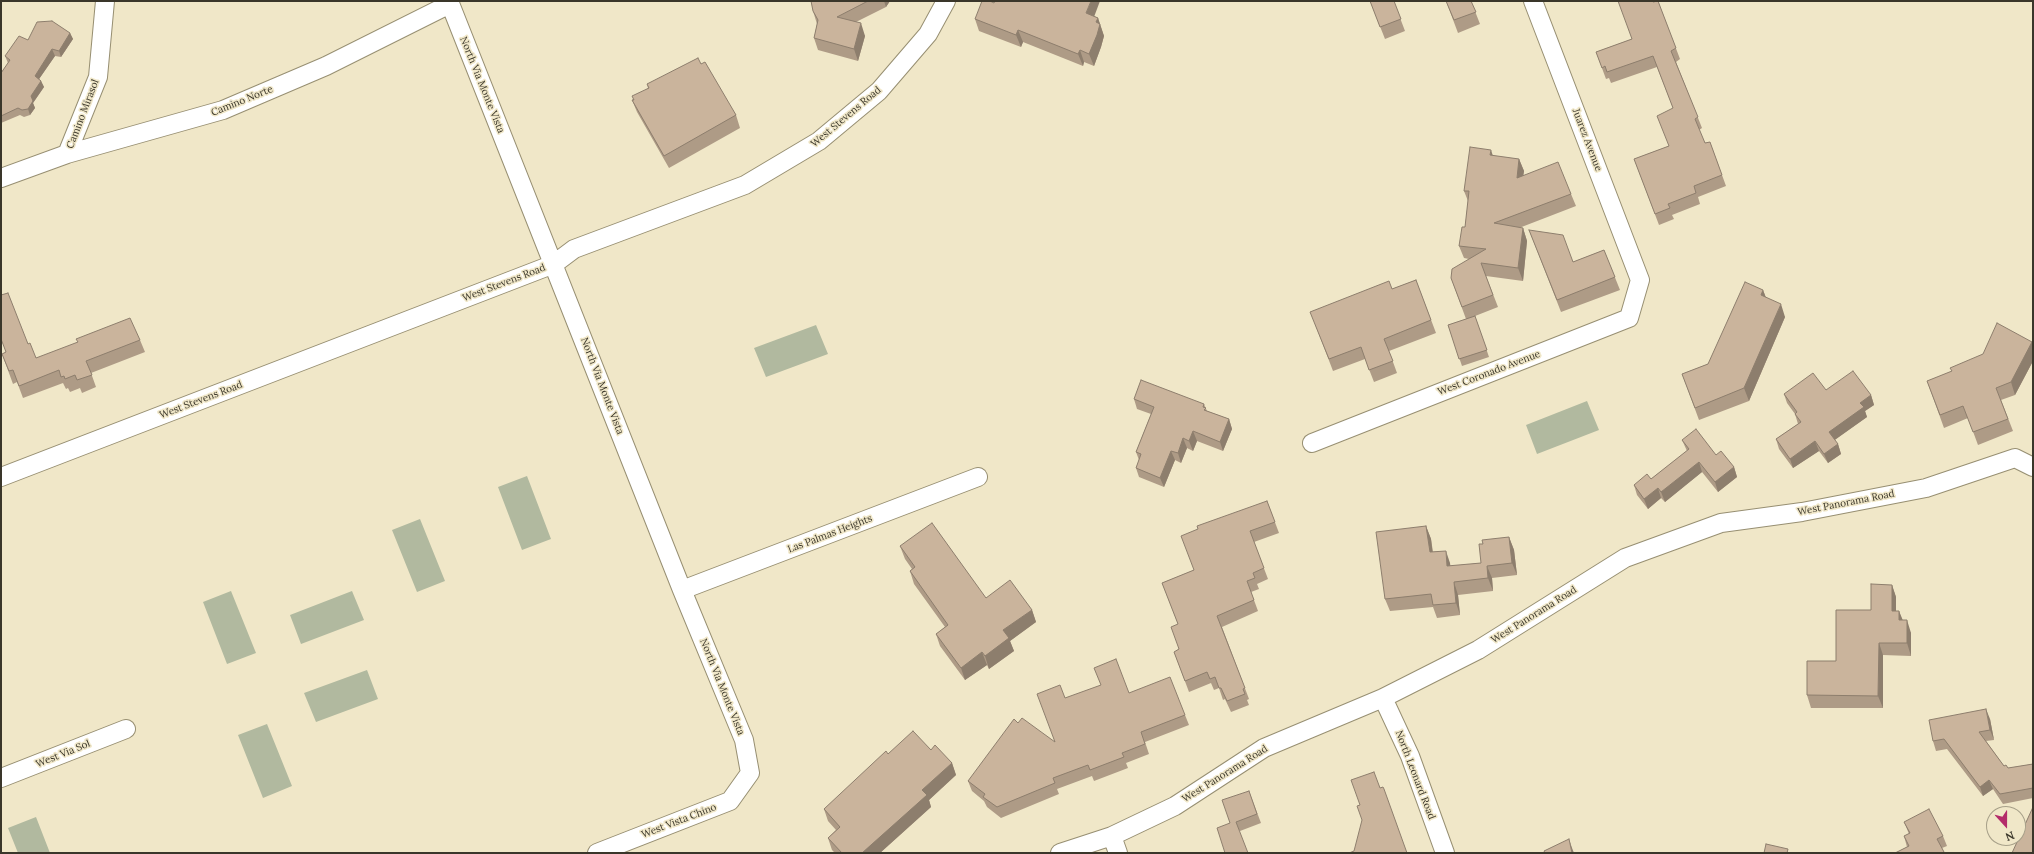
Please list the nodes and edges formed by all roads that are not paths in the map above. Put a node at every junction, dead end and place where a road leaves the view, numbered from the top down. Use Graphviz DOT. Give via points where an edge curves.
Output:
graph roads {
  1 [pos="105,1"];
  2 [pos="946,1"];
  3 [pos="1534,1"];
  4 [pos="449,2"];
  5 [pos="67,154"];
  6 [pos="1,178"];
  7 [pos="554,264"];
  8 [pos="1640,280"];
  9 [pos="1312,443"];
  10 [pos="2033,467"];
  11 [pos="2,474"];
  12 [pos="978,477"];
  13 [pos="682,590"];
  14 [pos="1383,698"];
  15 [pos="126,729"];
  16 [pos="750,773"];
  17 [pos="1,778"];
  18 [pos="1112,836"];
  19 [pos="597,853"];
  20 [pos="1060,853"];
  21 [pos="1118,853"];
  22 [pos="1445,853"];
  1 -- 5 [label="street, Camino Mirasol" via="98,77"];
  2 -- 7 [label="street, West Stevens Road" via="928,34 878,91 819,141 745,185 574,249"];
  3 -- 8 [label="street, Juarez Avenue"];
  4 -- 5 [label="street, Camino Norte" via="326,66 223,110"];
  4 -- 7 [label="street, North Via Monte Vista"];
  5 -- 6 [label="street, Camino Norte"];
  7 -- 11 [label="street, West Stevens Road"];
  7 -- 13 [label="street, North Via Monte Vista"];
  8 -- 9 [label="street, West Coronado Avenue" via="1629,318"];
  10 -- 14 [label="street, West Panorama Road" via="2015,458 1926,488 1802,512 1722,523 1625,558 1478,650"];
  12 -- 13 [label="street, Las Palmas Heights"];
  13 -- 16 [label="street, North Via Monte Vista" via="744,740"];
  14 -- 18 [label="street, West Panorama Road" via="1264,748 1175,806"];
  14 -- 22 [label="street, North Leonard Road" via="1410,756"];
  15 -- 17 [label="street, West Via Sol"];
  16 -- 19 [label="street, West Vista Chino" via="730,801"];
  18 -- 20 [label="street, West Panorama Road"];
  18 -- 21 [label="street"];
}
